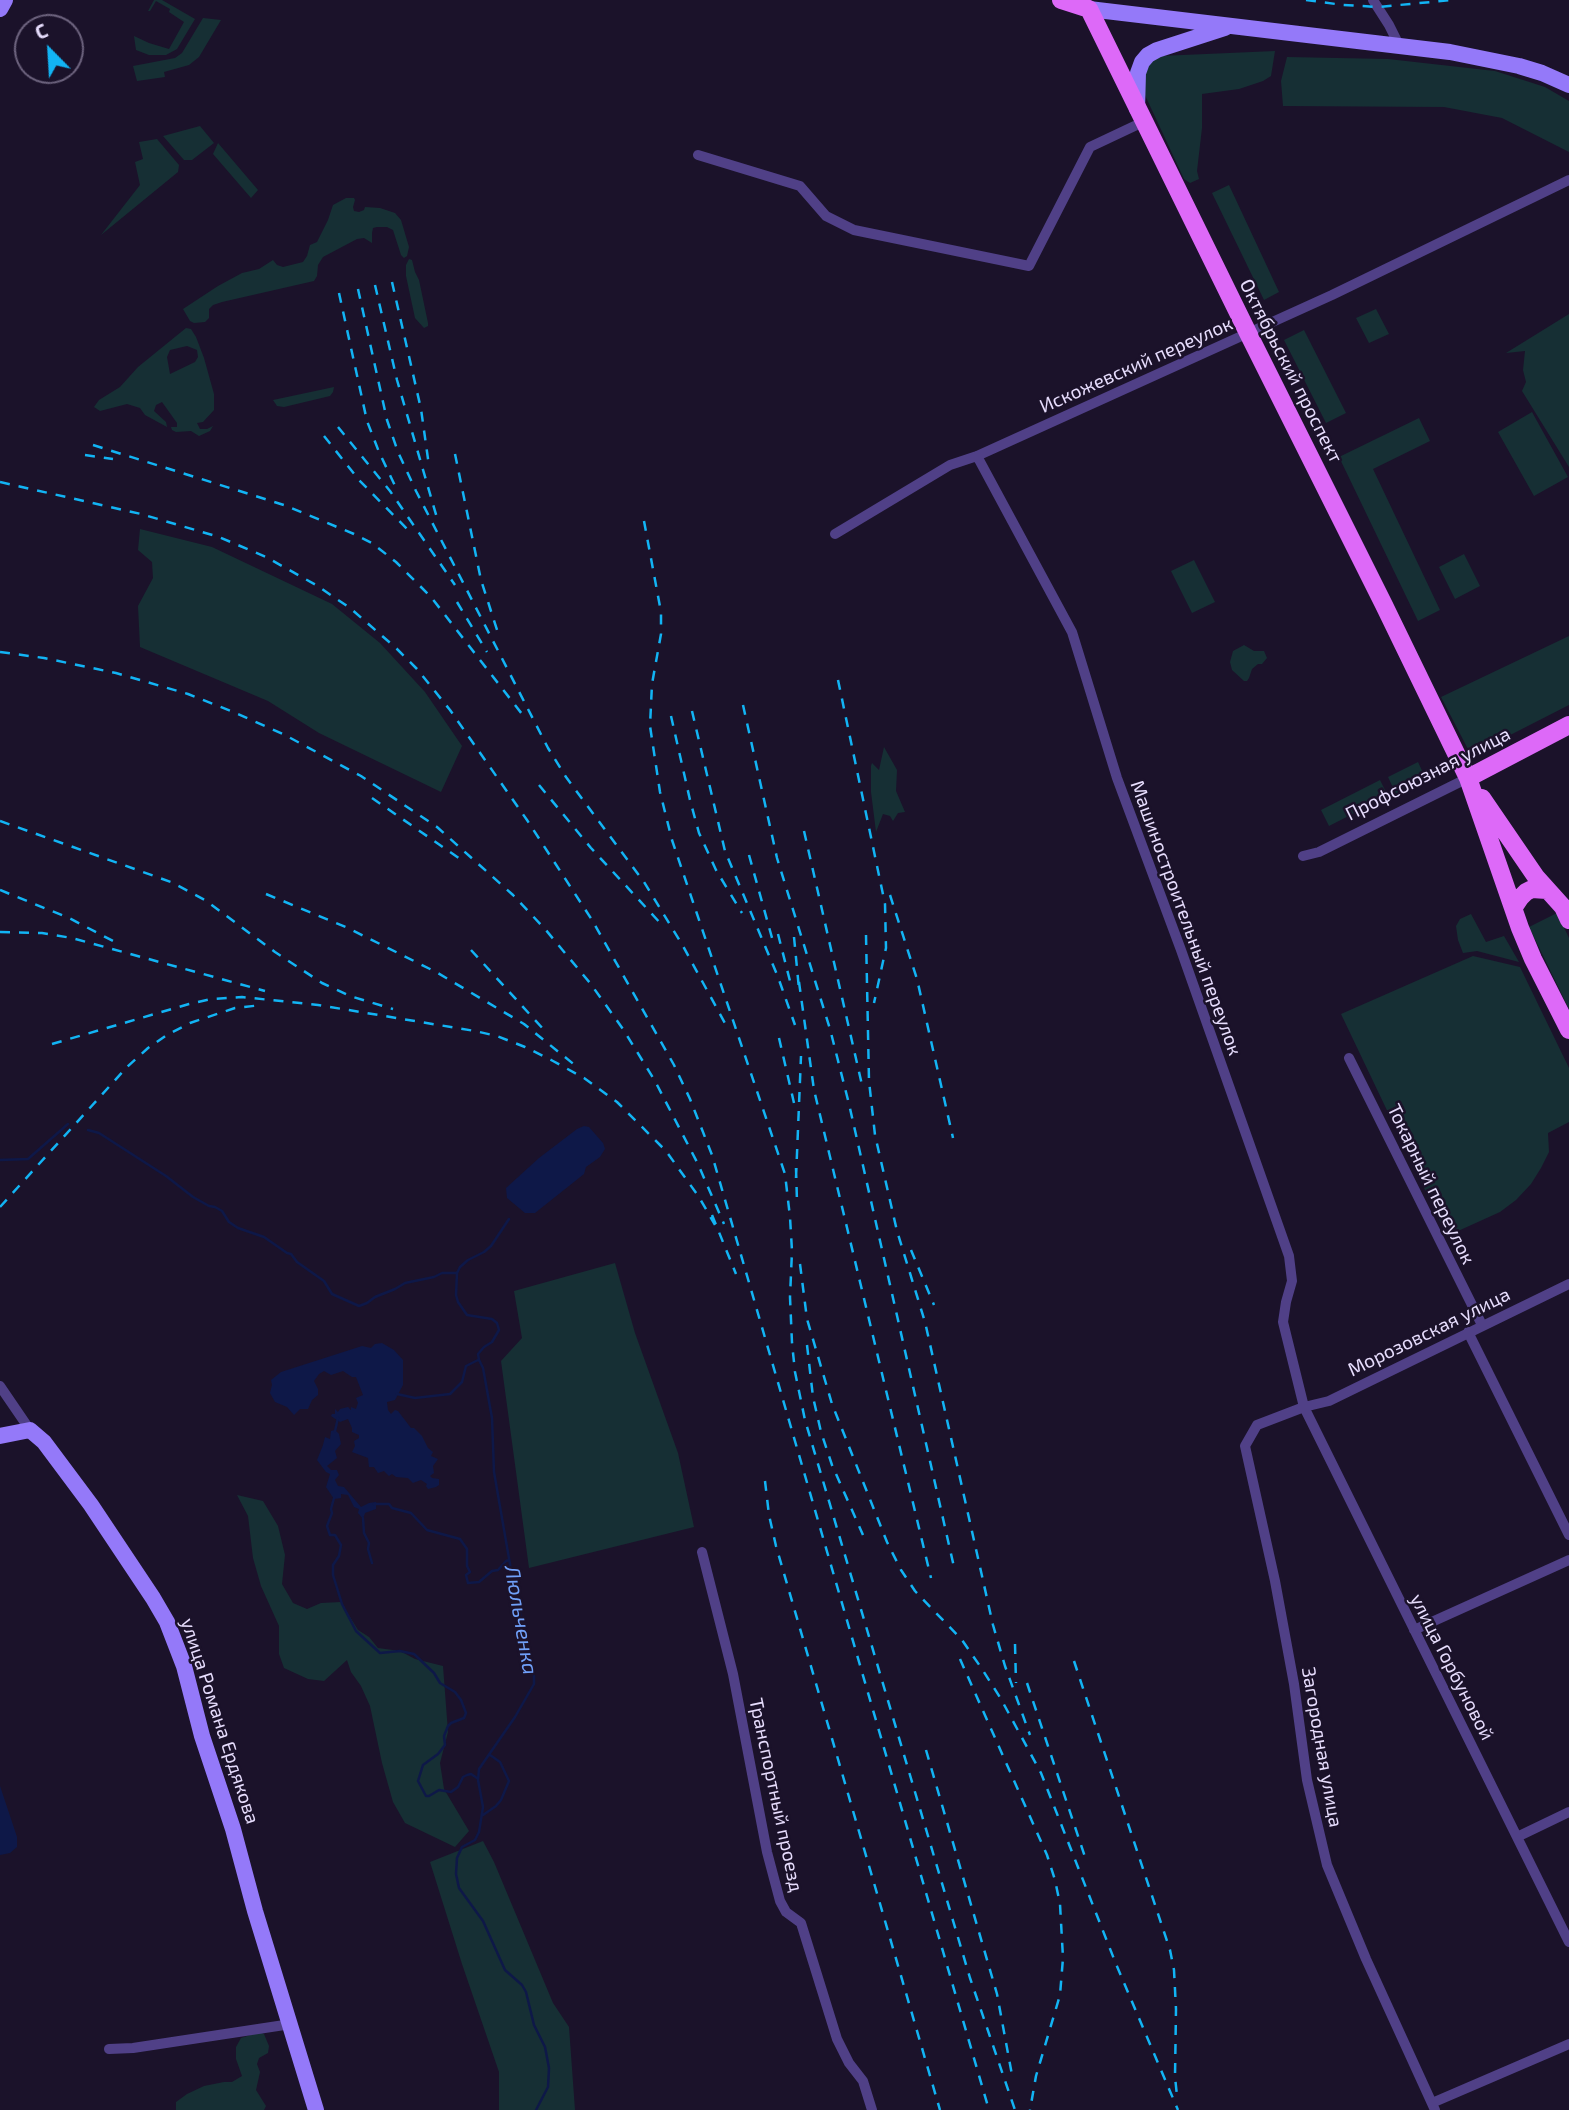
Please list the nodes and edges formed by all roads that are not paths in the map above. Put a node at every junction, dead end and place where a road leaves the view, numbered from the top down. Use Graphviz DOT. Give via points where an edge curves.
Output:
graph roads {
  1 [pos="5,0"];
  2 [pos="1061,0"];
  3 [pos="1373,0"];
  4 [pos="0,9"];
  5 [pos="1088,9"];
  6 [pos="1227,27"];
  7 [pos="1399,45"];
  8 [pos="1569,85"];
  9 [pos="1140,116"];
  10 [pos="698,155"];
  11 [pos="1569,180"];
  12 [pos="1248,333"];
  13 [pos="977,456"];
  14 [pos="835,534"];
  15 [pos="1569,724"];
  16 [pos="1468,778"];
  17 [pos="1303,856"];
  18 [pos="1547,890"];
  19 [pos="1514,907"];
  20 [pos="1567,910"];
  21 [pos="1569,1030"];
  22 [pos="1349,1058"];
  23 [pos="1569,1284"];
  24 [pos="1482,1325"];
  25 [pos="1468,1332"];
  26 [pos="0,1386"];
  27 [pos="1304,1407"];
  28 [pos="30,1430"];
  29 [pos="0,1436"];
  30 [pos="1569,1535"];
  31 [pos="702,1552"];
  32 [pos="1569,1560"];
  33 [pos="1414,1630"];
  34 [pos="1569,1812"];
  35 [pos="1517,1837"];
  36 [pos="1569,1942"];
  37 [pos="291,2024"];
  38 [pos="1569,2044"];
  39 [pos="109,2049"];
  40 [pos="1434,2107"];
  41 [pos="316,2110"];
  42 [pos="872,2110"];
  1 -- 4 [label="street"];
  2 -- 5 [label="main road"];
  3 -- 7 [label="street"];
  5 -- 6 [label="street"];
  5 -- 9 [label="main road, Октябрьский проспект"];
  6 -- 7 [label="street"];
  6 -- 9 [label="street" via="1148,55 1138,73"];
  7 -- 8 [label="street" via="1519,66"];
  9 -- 10 [label="street" via="1090,147 1029,266 854,230 826,216 800,186"];
  9 -- 12 [label="main road, Октябрьский проспект"];
  11 -- 12 [label="street, Искожевский переулок"];
  12 -- 13 [label="street, Искожевский переулок"];
  12 -- 16 [label="main road, Октябрьский проспект"];
  13 -- 14 [label="street, Искожевский переулок" via="950,466"];
  13 -- 27 [label="street, Машиностроительный переулок" via="1072,632 1117,778 1289,1256 1292,1281 1283,1322"];
  15 -- 16 [label="main road, Профсоюзная улица"];
  16 -- 17 [label="street, Профсоюзная улица"];
  16 -- 18 [label="main road, Октябрьский проспект"];
  16 -- 19 [label="main road, Октябрьский проспект"];
  18 -- 19 [label="main road" via="1526,892"];
  18 -- 20 [label="main road, Октябрьский проспект"];
  19 -- 21 [label="main road, Октябрьский проспект"];
  22 -- 24 [label="street, Токарный переулок"];
  23 -- 24 [label="street, Морозовская улица"];
  24 -- 25 [label="street, Морозовская улица"];
  25 -- 27 [label="street, Морозовская улица" via="1329,1401"];
  25 -- 30 [label="street"];
  26 -- 28 [label="street, улица Романа Ердякова"];
  27 -- 33 [label="street, улица Горбуновой"];
  27 -- 40 [label="street, Загородная улица" via="1257,1425 1245,1446 1294,1684 1307,1780 1327,1865"];
  28 -- 29 [label="street"];
  28 -- 37 [label="street, улица Романа Ердякова" via="91,1505 167,1622"];
  31 -- 42 [label="street, Транспортный проезд" via="733,1674 780,1901 801,1923 837,2039 863,2081"];
  32 -- 33 [label="street"];
  33 -- 35 [label="street, улица Горбуновой"];
  34 -- 35 [label="street"];
  35 -- 36 [label="street, улица Горбуновой"];
  37 -- 39 [label="street"];
  37 -- 41 [label="street, улица Романа Ердякова"];
  38 -- 40 [label="street"];
}
